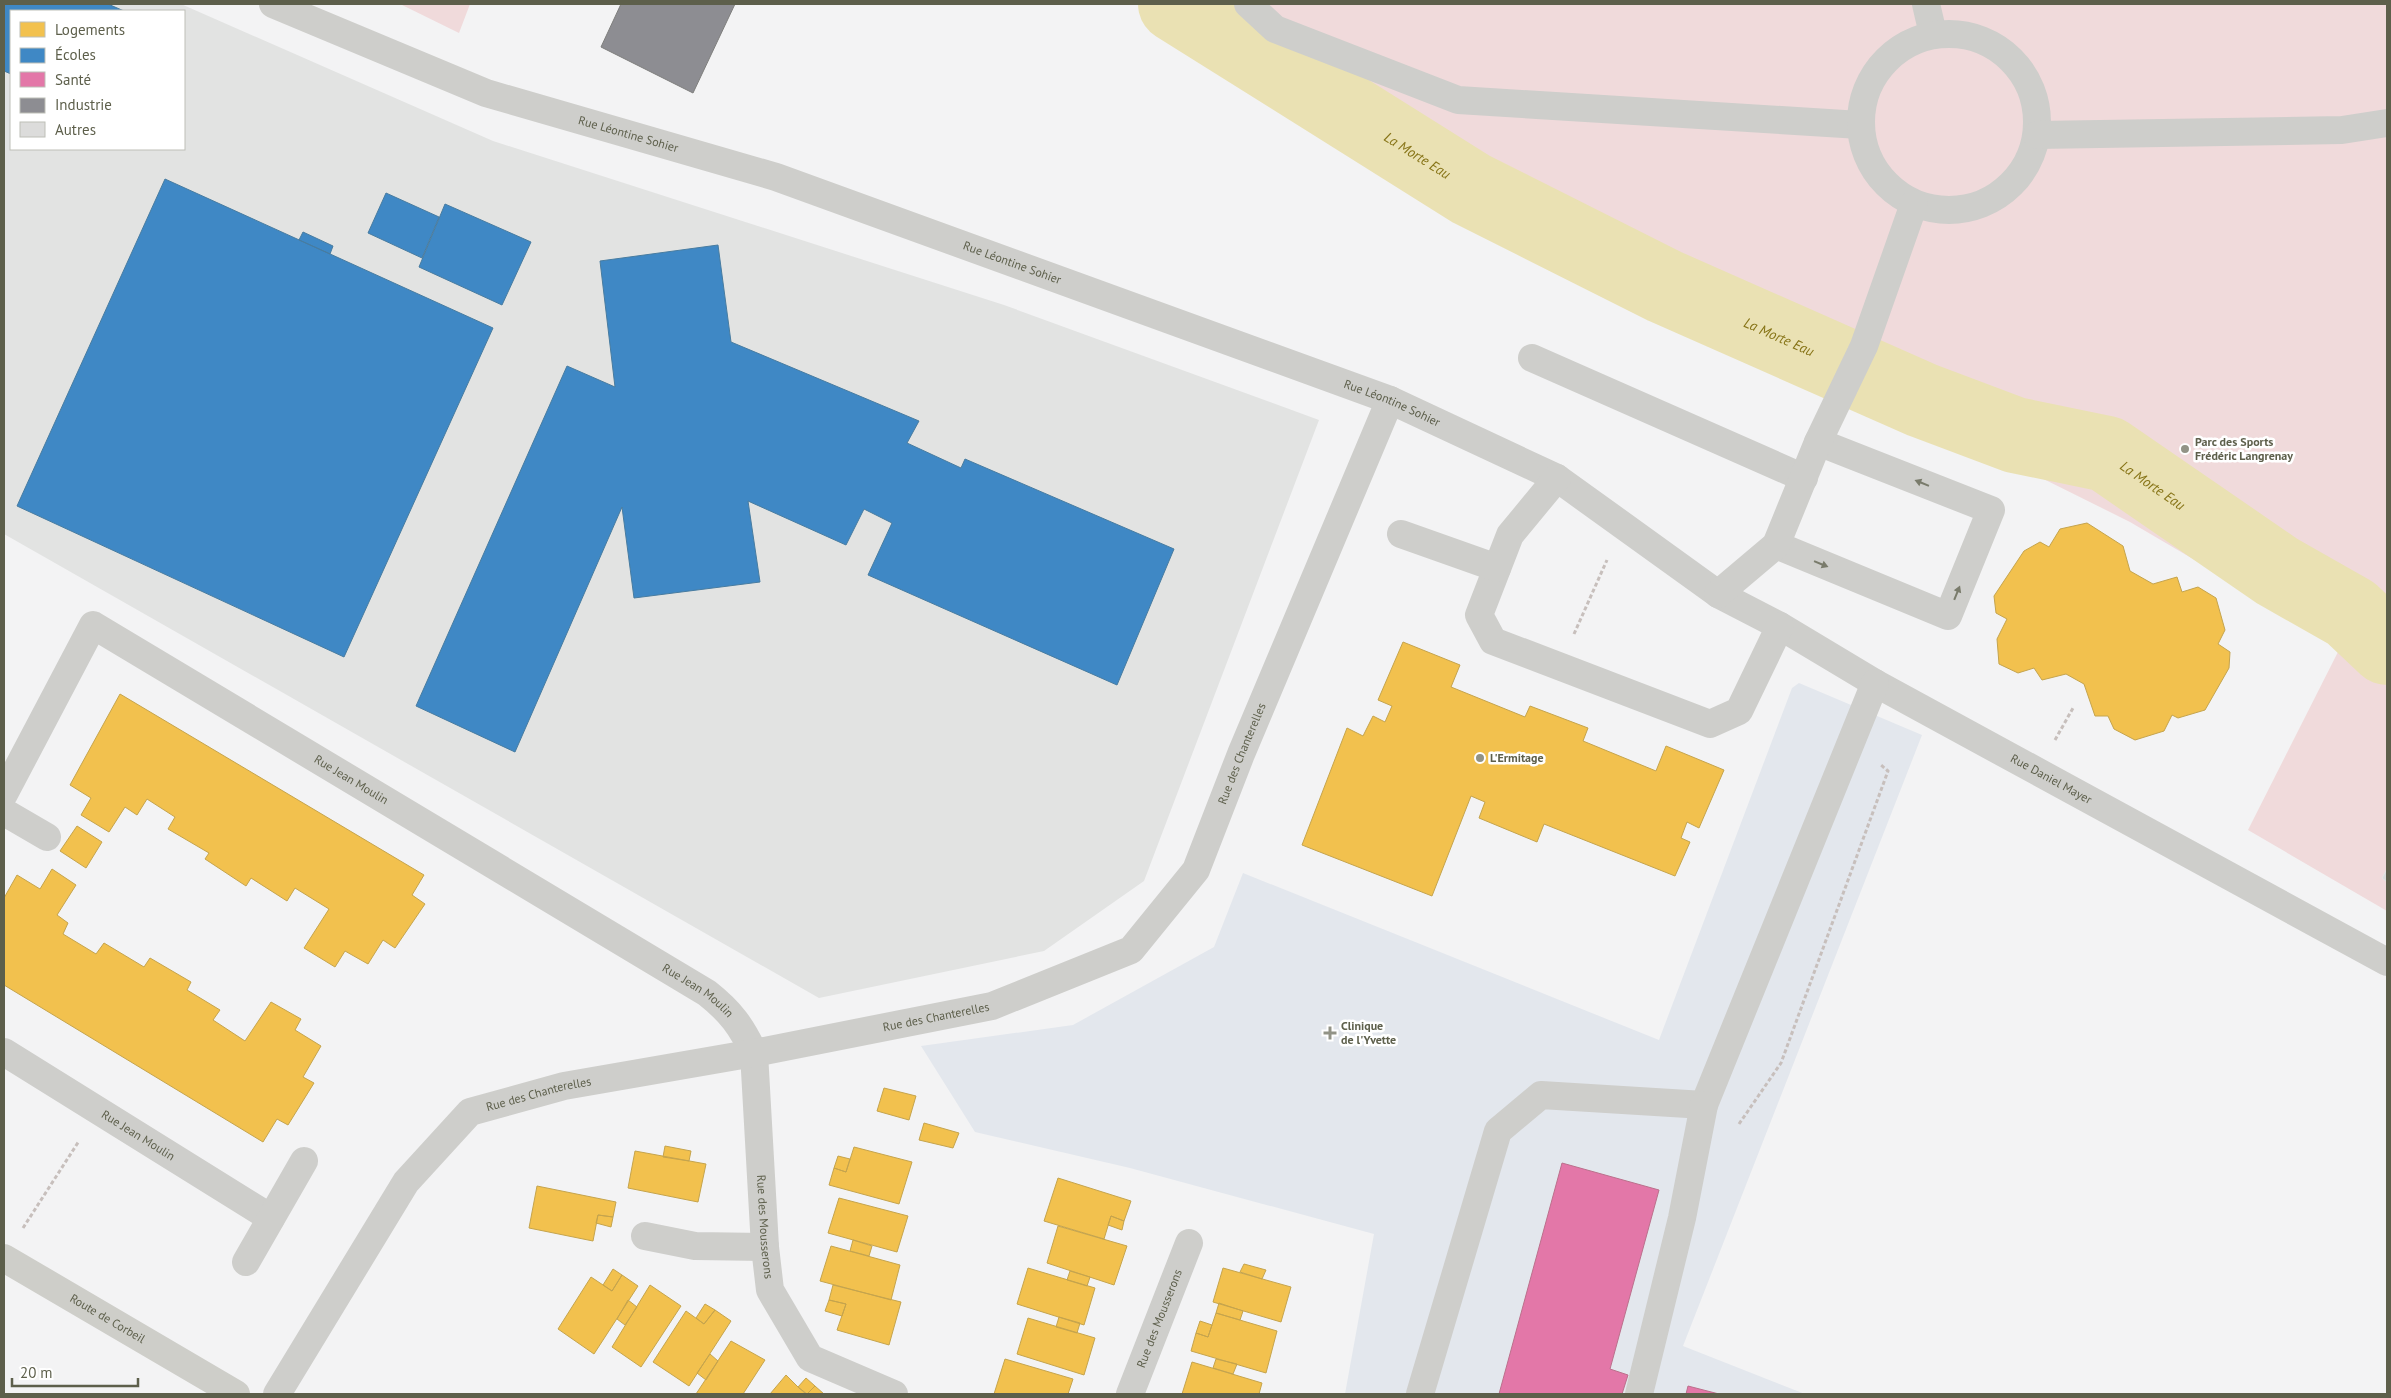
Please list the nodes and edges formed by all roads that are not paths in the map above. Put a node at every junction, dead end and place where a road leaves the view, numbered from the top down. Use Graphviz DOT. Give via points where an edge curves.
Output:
graph roads {
  1 [pos="273,4"];
  2 [pos="1248,4"];
  3 [pos="1926,4"];
  4 [pos="1933,34"];
  5 [pos="2387,122"];
  6 [pos="1860,125"];
  7 [pos="2037,135"];
  8 [pos="1914,204"];
  9 [pos="1532,358"];
  10 [pos="1390,400"];
  11 [pos="1818,442"];
  12 [pos="1557,478"];
  13 [pos="1804,478"];
  14 [pos="1401,534"];
  15 [pos="1776,545"];
  16 [pos="1497,568"];
  17 [pos="1718,594"];
  18 [pos="1780,626"];
  19 [pos="1875,683"];
  20 [pos="4,794"];
  21 [pos="4,812"];
  22 [pos="47,837"];
  23 [pos="2387,962"];
  24 [pos="4,1052"];
  25 [pos="754,1053"];
  26 [pos="1704,1105"];
  27 [pos="304,1161"];
  28 [pos="271,1218"];
  29 [pos="645,1236"];
  30 [pos="1189,1243"];
  31 [pos="765,1247"];
  32 [pos="4,1258"];
  33 [pos="246,1262"];
  34 [pos="236,1394"];
  35 [pos="277,1394"];
  36 [pos="894,1394"];
  37 [pos="1130,1394"];
  38 [pos="1420,1394"];
  39 [pos="1639,1394"];
  1 -- 10 [label="street, Rue Léontine Sohier" via="486,94 776,177"];
  2 -- 6 [label="street" via="1275,29 1458,100"];
  3 -- 4 [label="street"];
  4 -- 6 [label="street" via="1902,46 1879,67 1864,94"];
  4 -- 7 [label="street" via="1964,34 1993,45 2017,64 2033,91"];
  5 -- 7 [label="street" via="2342,130"];
  6 -- 8 [label="street" via="1863,145 1876,173 1898,195"];
  7 -- 8 [label="street" via="2028,164 2008,189 1975,207 1944,211"];
  8 -- 11 [label="street" via="1864,346"];
  9 -- 13 [label="street"];
  10 -- 12 [label="street, Rue Léontine Sohier"];
  10 -- 25 [label="street, Rue des Chanterelles" via="1241,754 1196,870 1132,950 992,1006"];
  11 -- 13 [label="street"];
  15 -- 11 [label="street, one-way" via="1948,616 1990,510"];
  12 -- 16 [label="street" via="1510,535"];
  12 -- 17 [label="street, Rue Léontine Sohier"];
  13 -- 15 [label="street"];
  14 -- 16 [label="street"];
  15 -- 17 [label="street"];
  16 -- 18 [label="street" via="1479,614 1493,641 1710,724 1739,711"];
  17 -- 18 [label="street, Rue Daniel Mayer"];
  18 -- 19 [label="street, Rue Daniel Mayer"];
  19 -- 23 [label="street, Rue Daniel Mayer"];
  19 -- 26 [label="street"];
  20 -- 25 [label="street, Rue Jean Moulin" via="93,626 707,993 728,1009 743,1029"];
  21 -- 22 [label="street"];
  24 -- 28 [label="street, Rue Jean Moulin"];
  25 -- 31 [label="street, Rue des Mousserons"];
  25 -- 35 [label="street, Rue des Chanterelles" via="564,1086 470,1112 406,1182"];
  26 -- 38 [label="street" via="1541,1095 1498,1131"];
  26 -- 39 [label="street" via="1682,1218"];
  27 -- 28 [label="street"];
  28 -- 33 [label="street"];
  29 -- 31 [label="street" via="695,1246"];
  30 -- 37 [label="street, Rue des Mousserons"];
  31 -- 36 [label="street, Rue des Mousserons" via="770,1290 810,1358"];
  32 -- 34 [label="main road, Route de Corbeil"];
}
